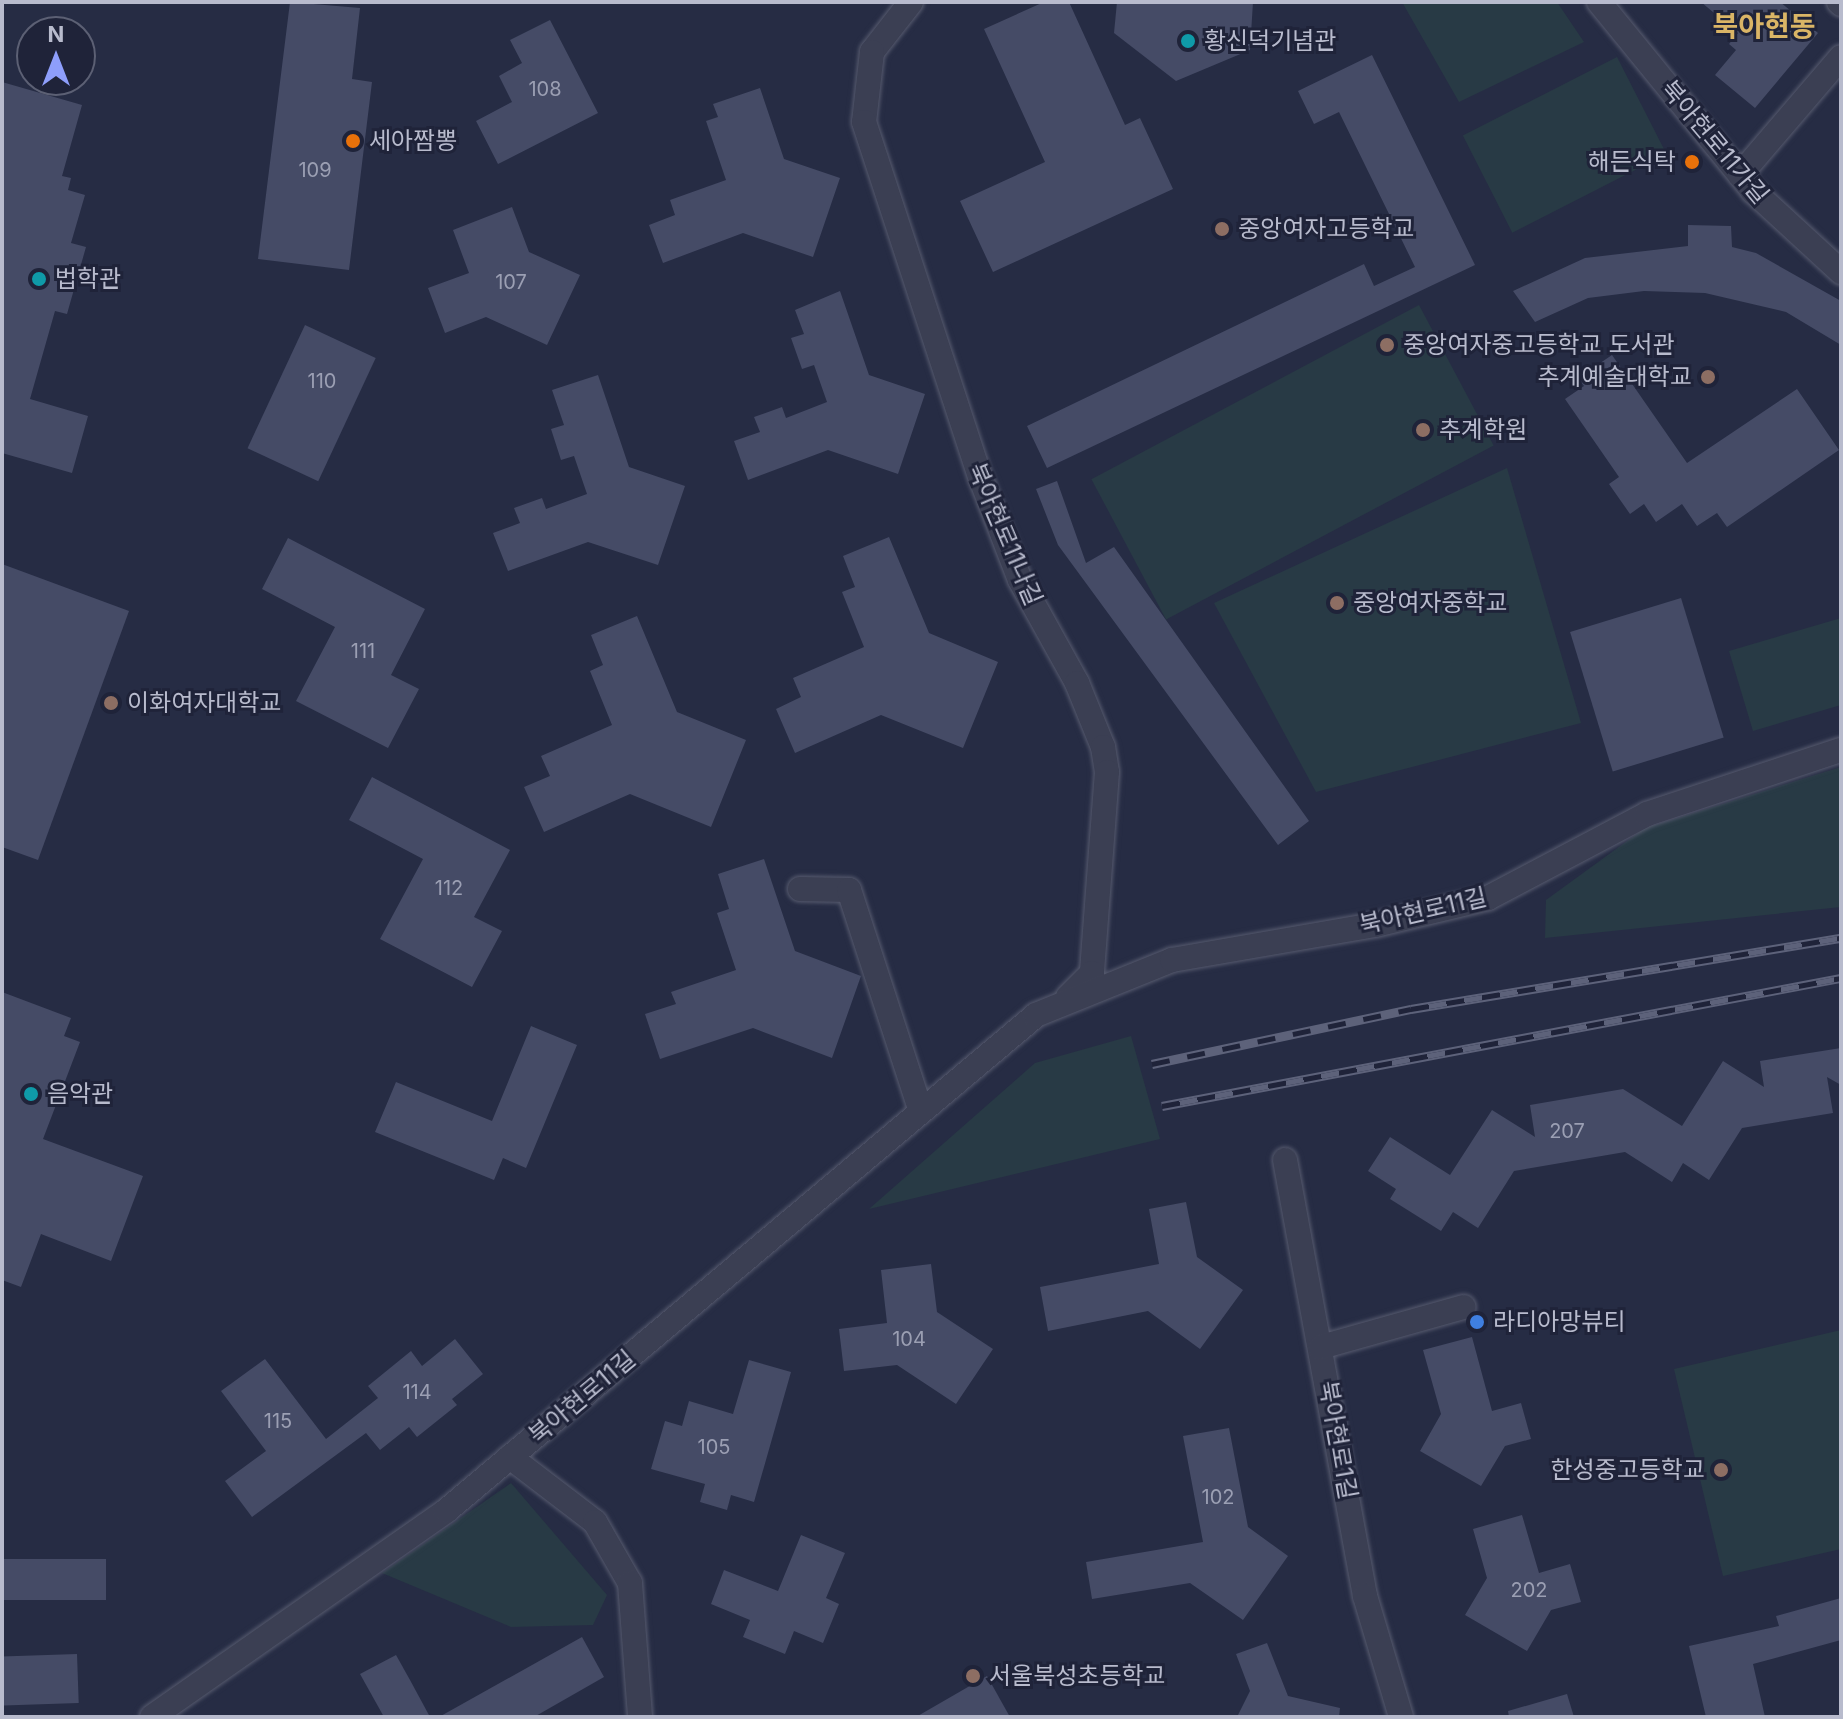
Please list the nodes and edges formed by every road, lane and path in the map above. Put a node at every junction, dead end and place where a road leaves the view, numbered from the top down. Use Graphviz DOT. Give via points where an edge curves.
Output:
graph roads {
  1 [pos="911,2"];
  2 [pos="1599,2"];
  3 [pos="1841,57"];
  4 [pos="1740,175"];
  5 [pos="1841,272"];
  6 [pos="1841,750"];
  7 [pos="800,889"];
  8 [pos="1061,1005"];
  9 [pos="920,1109"];
  10 [pos="1285,1160"];
  11 [pos="1463,1307"];
  12 [pos="1321,1347"];
  13 [pos="510,1457"];
  14 [pos="152,1717"];
  15 [pos="640,1717"];
  16 [pos="1401,1717"];
  1 -- 8 [label="street, 북아현로11나길" via="872,52 864,122 950,393 1020,580 1077,683 1103,747 1107,772 1092,973"];
  2 -- 4 [label="street, 북아현로11가길"];
  3 -- 4 [label="street"];
  4 -- 5 [label="street, 북아현로11가길"];
  6 -- 8 [label="street, 북아현로11길" via="1647,814 1488,898 1375,925 1172,960"];
  7 -- 9 [label="street" via="849,890"];
  8 -- 9 [label="street, 북아현로11길" via="1036,1015"];
  9 -- 13 [label="street, 북아현로11길"];
  10 -- 12 [label="street, 북아현로1길"];
  11 -- 12 [label="street"];
  12 -- 16 [label="street, 북아현로1길" via="1365,1596"];
  13 -- 14 [label="street, 북아현로11길" via="446,1511"];
  13 -- 15 [label="street" via="595,1522 630,1583"];
}
